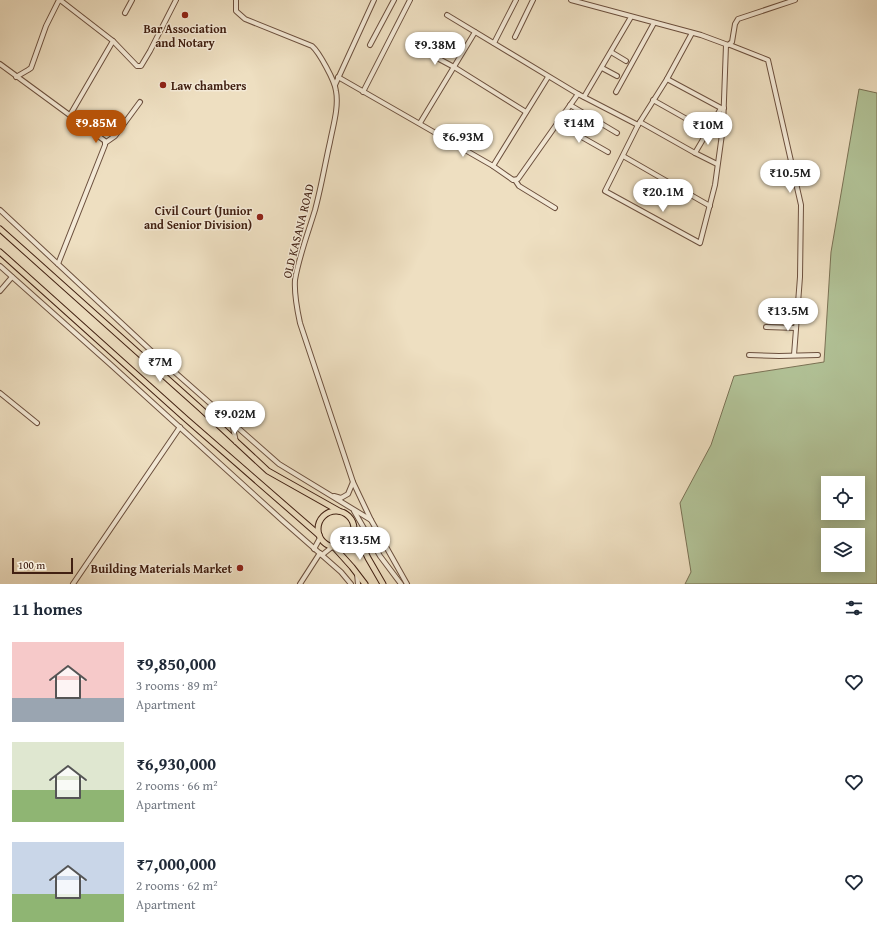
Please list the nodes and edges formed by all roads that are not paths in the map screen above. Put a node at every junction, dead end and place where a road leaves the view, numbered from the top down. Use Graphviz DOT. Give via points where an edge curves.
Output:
graph roads {
  1 [pos="60,0"];
  2 [pos="70,0"];
  3 [pos="132,0"];
  4 [pos="176,0"];
  5 [pos="236,0"];
  6 [pos="374,0"];
  7 [pos="394,0"];
  8 [pos="410,0"];
  9 [pos="516,0"];
  10 [pos="533,0"];
  11 [pos="571,0"];
  12 [pos="795,0"];
  13 [pos="67,5"];
  14 [pos="125,13"];
  15 [pos="447,15"];
  16 [pos="631,17"];
  17 [pos="654,23"];
  18 [pos="475,32"];
  19 [pos="692,33"];
  20 [pos="515,37"];
  21 [pos="113,41"];
  22 [pos="494,43"];
  23 [pos="370,45"];
  24 [pos="728,45"];
  25 [pos="424,51"];
  26 [pos="611,52"];
  27 [pos="626,61"];
  28 [pos="0,64"];
  29 [pos="454,67"];
  30 [pos="602,68"];
  31 [pos="16,76"];
  32 [pos="616,76"];
  33 [pos="338,77"];
  34 [pos="548,77"];
  35 [pos="667,79"];
  36 [pos="335,85"];
  37 [pos="363,92"];
  38 [pos="616,92"];
  39 [pos="578,94"];
  40 [pos="584,97"];
  41 [pos="653,100"];
  42 [pos="140,102"];
  43 [pos="570,106"];
  44 [pos="722,108"];
  45 [pos="526,112"];
  46 [pos="70,115"];
  47 [pos="420,123"];
  48 [pos="557,123"];
  49 [pos="639,123"];
  50 [pos="708,131"];
  51 [pos="617,132"];
  52 [pos="105,143"];
  53 [pos="608,152"];
  54 [pos="695,153"];
  55 [pos="623,156"];
  56 [pos="718,164"];
  57 [pos="493,166"];
  58 [pos="515,180"];
  59 [pos="710,206"];
  60 [pos="555,208"];
  61 [pos="0,210"];
  62 [pos="0,229"];
  63 [pos="0,252"];
  64 [pos="58,264"];
  65 [pos="0,266"];
  66 [pos="12,277"];
  67 [pos="0,292"];
  68 [pos="766,327"];
  69 [pos="796,328"];
  70 [pos="749,355"];
  71 [pos="794,355"];
  72 [pos="818,355"];
  73 [pos="0,393"];
  74 [pos="232,422"];
  75 [pos="36,423"];
  76 [pos="180,427"];
  77 [pos="236,442"];
  78 [pos="353,482"];
  79 [pos="328,494"];
  80 [pos="354,510"];
  81 [pos="339,511"];
  82 [pos="371,520"];
  83 [pos="354,529"];
  84 [pos="319,537"];
  85 [pos="333,547"];
  86 [pos="314,548"];
  87 [pos="321,554"];
  88 [pos="357,574"];
  89 [pos="73,584"];
  90 [pos="300,584"];
  91 [pos="351,584"];
  92 [pos="358,584"];
  93 [pos="365,584"];
  94 [pos="383,584"];
  95 [pos="401,584"];
  96 [pos="407,584"];
  1 -- 13 [label="street"];
  1 -- 31 [label="street" via="46,26 31,68"];
  2 -- 13 [label="street"];
  3 -- 14 [label="street"];
  4 -- 21 [label="street" via="141,66 136,66"];
  5 -- 36 [label="street, OLD KASANA ROAD" via="236,11 245,19 312,46"];
  6 -- 33 [label="street"];
  7 -- 23 [label="street"];
  8 -- 37 [label="street"];
  9 -- 22 [label="street"];
  10 -- 20 [label="street"];
  11 -- 16 [label="street"];
  12 -- 24 [label="street" via="738,19 734,24 732,42"];
  13 -- 21 [label="street"];
  15 -- 18 [label="street"];
  16 -- 17 [label="street"];
  16 -- 26 [label="street"];
  17 -- 19 [label="street"];
  17 -- 38 [label="street"];
  18 -- 22 [label="street"];
  18 -- 29 [label="street"];
  19 -- 24 [label="street"];
  19 -- 35 [label="street"];
  21 -- 46 [label="street"];
  22 -- 34 [label="street"];
  24 -- 44 [label="street"];
  24 -- 69 [label="street" via="768,60 801,205"];
  25 -- 29 [label="street"];
  26 -- 27 [label="street"];
  26 -- 30 [label="street"];
  28 -- 31 [label="street"];
  29 -- 45 [label="street"];
  29 -- 47 [label="street"];
  30 -- 32 [label="street"];
  30 -- 40 [label="street"];
  31 -- 46 [label="street"];
  33 -- 36 [label="street"];
  33 -- 37 [label="street"];
  34 -- 39 [label="street"];
  34 -- 45 [label="street"];
  35 -- 41 [label="street"];
  35 -- 44 [label="street"];
  36 -- 78 [label="street, OLD KASANA ROAD" via="337,103 333,128 295,287 300,323"];
  37 -- 47 [label="street"];
  39 -- 40 [label="street"];
  39 -- 43 [label="street"];
  40 -- 49 [label="street"];
  41 -- 49 [label="street"];
  41 -- 50 [label="street"];
  42 -- 52 [label="street" via="115,136"];
  43 -- 48 [label="street"];
  43 -- 51 [label="street"];
  44 -- 50 [label="street"];
  44 -- 56 [label="street" via="723,127"];
  45 -- 57 [label="street"];
  46 -- 52 [label="street" via="104,139"];
  47 -- 57 [label="street"];
  48 -- 53 [label="street"];
  48 -- 58 [label="street" via="520,178"];
  49 -- 54 [label="street"];
  49 -- 55 [label="street"];
  50 -- 54 [label="street"];
  52 -- 64 [label="street"];
  54 -- 56 [label="street"];
  55 -- 59 [label="street"];
  55 -- 59 [label="street" via="605,191 700,243"];
  56 -- 59 [label="street"];
  57 -- 58 [label="street"];
  58 -- 60 [label="street" via="519,186"];
  61 -- 64 [label="street"];
  62 -- 77 [label="main road"];
  63 -- 84 [label="main road"];
  64 -- 74 [label="street" via="180,378"];
  65 -- 66 [label="street"];
  66 -- 67 [label="street"];
  66 -- 76 [label="street"];
  68 -- 69 [label="street"];
  69 -- 71 [label="street"];
  70 -- 71 [label="street"];
  71 -- 72 [label="street"];
  73 -- 75 [label="street"];
  74 -- 77 [label="street"];
  74 -- 79 [label="street" via="278,464"];
  76 -- 86 [label="street"];
  76 -- 89 [label="street"];
  77 -- 81 [label="main road" via="268,471"];
  78 -- 79 [label="street" via="351,490 343,497"];
  78 -- 82 [label="street, OLD KASANA ROAD"];
  79 -- 80 [label="street"];
  80 -- 82 [label="street"];
  80 -- 95 [label="street" via="380,556"];
  81 -- 83 [label="main road" via="347,515"];
  81 -- 84 [label="main road" via="328,513 321,518 318,526"];
  82 -- 96 [label="street, OLD KASANA ROAD"];
  83 -- 85 [label="main road" via="348,542"];
  83 -- 94 [label="main road"];
  84 -- 85 [label="main road" via="325,544"];
  84 -- 86 [label="street"];
  85 -- 87 [label="street"];
  85 -- 88 [label="main road"];
  86 -- 87 [label="street"];
  87 -- 90 [label="street"];
  87 -- 91 [label="street"];
  88 -- 92 [label="street"];
  88 -- 93 [label="main road"];
}
